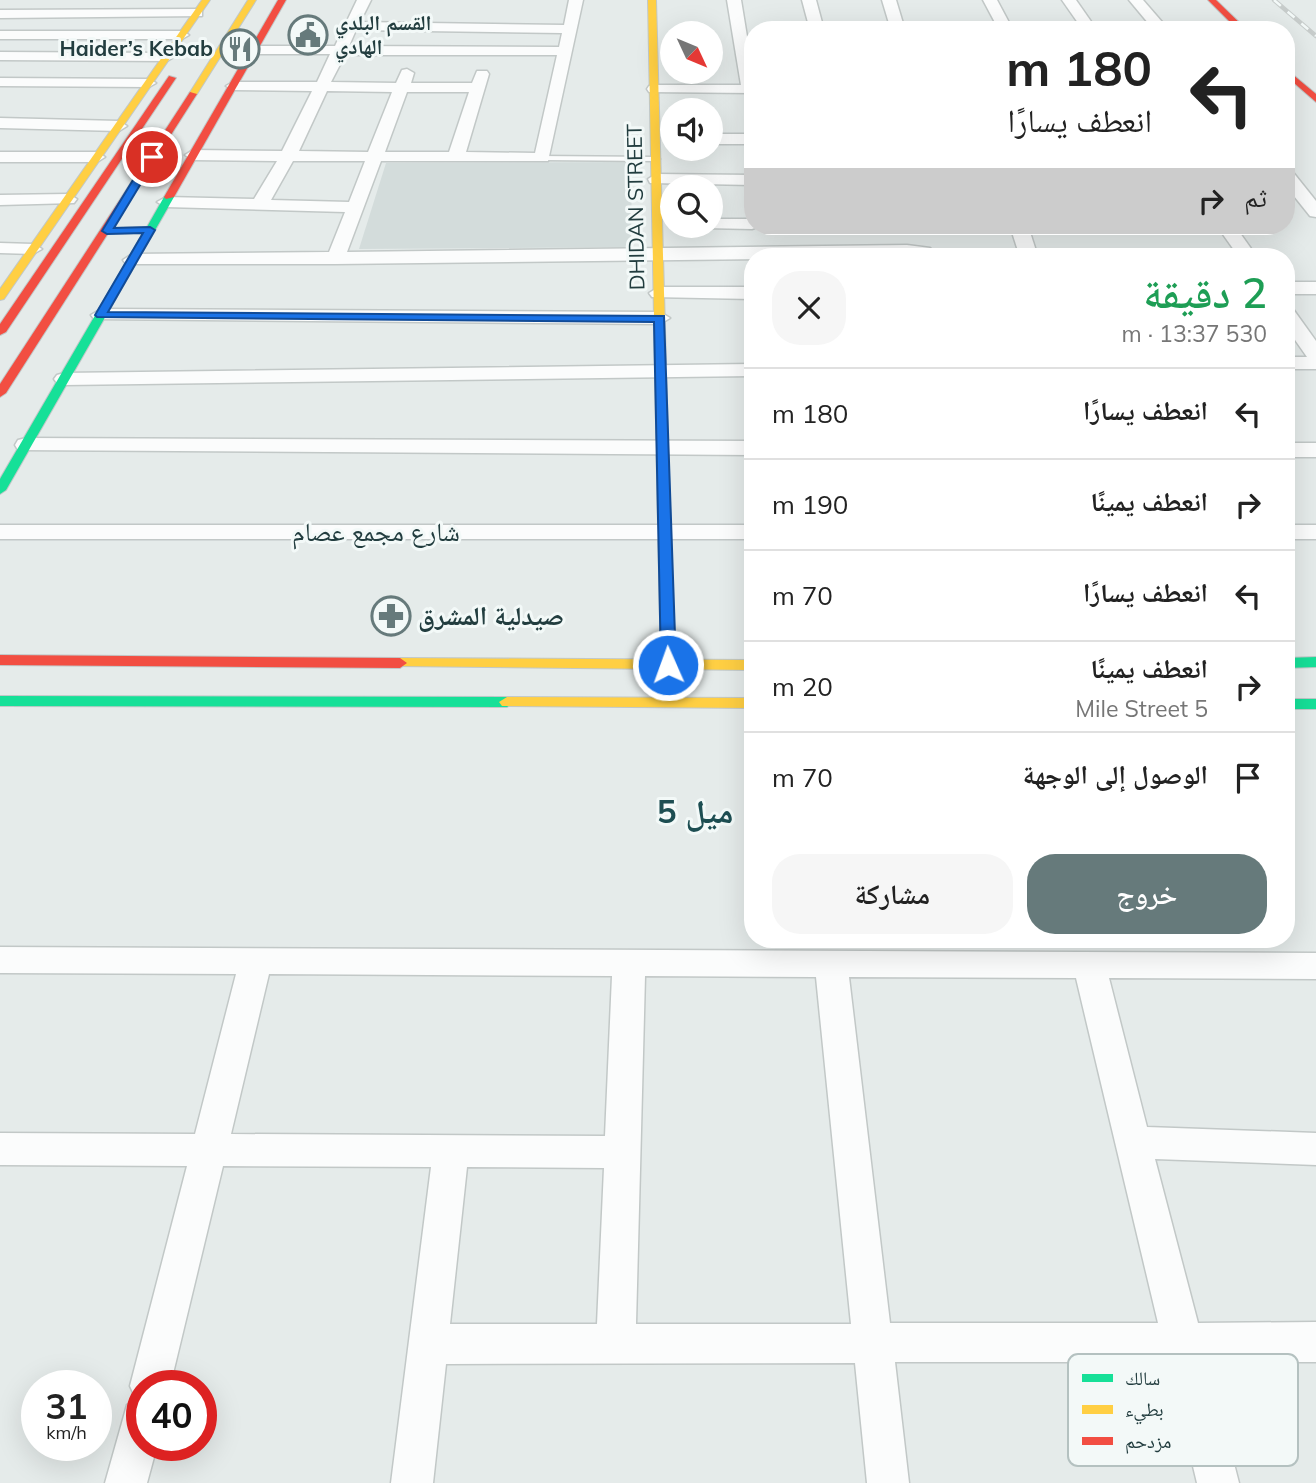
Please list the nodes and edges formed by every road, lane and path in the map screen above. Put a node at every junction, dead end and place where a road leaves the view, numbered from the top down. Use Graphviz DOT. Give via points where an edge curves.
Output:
graph roads {
  1 [pos="28,0"];
  2 [pos="101,0"];
  3 [pos="223,0"];
  4 [pos="252,0"];
  5 [pos="282,0"];
  6 [pos="365,0"];
  7 [pos="576,0"];
  8 [pos="652,0"];
  9 [pos="734,0"];
  10 [pos="809,0"];
  11 [pos="888,0"];
  12 [pos="990,0"];
  13 [pos="1069,0"];
  14 [pos="1136,0"];
  15 [pos="1212,0"];
  16 [pos="202,7"];
  17 [pos="0,14"];
  18 [pos="15,14"];
  19 [pos="89,14"];
  20 [pos="815,21"];
  21 [pos="895,21"];
  22 [pos="1001,21"];
  23 [pos="1084,21"];
  24 [pos="1154,21"];
  25 [pos="1234,21"];
  26 [pos="351,26"];
  27 [pos="570,29"];
  28 [pos="0,35"];
  29 [pos="182,35"];
  30 [pos="254,50"];
  31 [pos="340,50"];
  32 [pos="415,51"];
  33 [pos="489,51"];
  34 [pos="565,51"];
  35 [pos="744,52"];
  36 [pos="0,56"];
  37 [pos="167,57"];
  38 [pos="1295,79"];
  39 [pos="0,82"];
  40 [pos="22,82"];
  41 [pos="149,83"];
  42 [pos="233,86"];
  43 [pos="1295,86"];
  44 [pos="1303,86"];
  45 [pos="322,87"];
  46 [pos="401,88"];
  47 [pos="477,88"];
  48 [pos="654,89"];
  49 [pos="744,89"];
  50 [pos="7,97"];
  51 [pos="1316,99"];
  52 [pos="130,109"];
  53 [pos="151,110"];
  54 [pos="215,117"];
  55 [pos="177,118"];
  56 [pos="0,123"];
  57 [pos="118,126"];
  58 [pos="655,139"];
  59 [pos="660,139"];
  60 [pos="723,139"];
  61 [pos="744,139"];
  62 [pos="193,155"];
  63 [pos="288,156"];
  64 [pos="374,156"];
  65 [pos="97,157"];
  66 [pos="456,157"];
  67 [pos="0,158"];
  68 [pos="542,158"];
  69 [pos="656,159"];
  70 [pos="656,179"];
  71 [pos="744,180"];
  72 [pos="1295,186"];
  73 [pos="68,199"];
  74 [pos="660,199"];
  75 [pos="0,200"];
  76 [pos="166,202"];
  77 [pos="259,205"];
  78 [pos="355,207"];
  79 [pos="1316,212"];
  80 [pos="723,224"];
  81 [pos="744,224"];
  82 [pos="150,230"];
  83 [pos="107,231"];
  84 [pos="662,238"];
  85 [pos="60,242"];
  86 [pos="36,245"];
  87 [pos="0,248"];
  88 [pos="744,253"];
  89 [pos="658,255"];
  90 [pos="335,259"];
  91 [pos="132,260"];
  92 [pos="1295,288"];
  93 [pos="1316,288"];
  94 [pos="659,293"];
  95 [pos="744,293"];
  96 [pos="0,297"];
  97 [pos="101,315"];
  98 [pos="660,318"];
  99 [pos="1295,326"];
  100 [pos="0,332"];
  101 [pos="1316,355"];
  102 [pos="1295,363"];
  103 [pos="1316,363"];
  104 [pos="661,370"];
  105 [pos="744,370"];
  106 [pos="64,379"];
  107 [pos="0,393"];
  108 [pos="26,445"];
  109 [pos="663,448"];
  110 [pos="744,448"];
  111 [pos="1295,450"];
  112 [pos="1316,450"];
  113 [pos="0,490"];
  114 [pos="0,532"];
  115 [pos="665,532"];
  116 [pos="744,532"];
  117 [pos="1295,532"];
  118 [pos="1316,532"];
  119 [pos="0,660"];
  120 [pos="1316,662"];
  121 [pos="1295,663"];
  122 [pos="668,665"];
  123 [pos="744,665"];
  124 [pos="0,701"];
  125 [pos="744,703"];
  126 [pos="1295,704"];
  127 [pos="1316,704"];
  128 [pos="0,960"];
  129 [pos="256,961"];
  130 [pos="629,963"];
  131 [pos="831,964"];
  132 [pos="1089,965"];
  133 [pos="1316,966"];
  134 [pos="1133,1142"];
  135 [pos="0,1149"];
  136 [pos="1316,1149"];
  137 [pos="209,1150"];
  138 [pos="451,1151"];
  139 [pos="623,1152"];
  140 [pos="1183,1342"];
  141 [pos="1316,1342"];
  142 [pos="616,1343"];
  143 [pos="873,1343"];
  144 [pos="428,1344"];
  145 [pos="1186,1354"];
  146 [pos="154,1370"];
  147 [pos="132,1461"];
  148 [pos="1215,1466"];
  149 [pos="126,1483"];
  150 [pos="412,1483"];
  151 [pos="888,1483"];
  152 [pos="1219,1483"];
  1 -- 18 [label="street"];
  2 -- 19 [label="street"];
  3 -- 53 [label="street"];
  4 -- 55 [label="street"];
  5 -- 30 [label="street"];
  6 -- 26 [label="street"];
  7 -- 27 [label="street"];
  8 -- 48 [label="street, DHIDAN STREET"];
  9 -- 35 [label="street"];
  10 -- 20 [label="street"];
  11 -- 21 [label="street"];
  12 -- 22 [label="street"];
  13 -- 23 [label="street"];
  14 -- 24 [label="street"];
  15 -- 25 [label="street"];
  16 -- 19 [label="street"];
  16 -- 29 [label="street"];
  17 -- 18 [label="street"];
  18 -- 19 [label="street"];
  26 -- 27 [label="street"];
  26 -- 31 [label="street"];
  27 -- 34 [label="street"];
  28 -- 29 [label="street"];
  29 -- 37 [label="street"];
  30 -- 31 [label="street"];
  30 -- 42 [label="street"];
  31 -- 32 [label="street"];
  31 -- 45 [label="street"];
  32 -- 33 [label="street"];
  32 -- 46 [label="street"];
  33 -- 34 [label="street"];
  33 -- 47 [label="street"];
  34 -- 68 [label="street"];
  36 -- 37 [label="street"];
  37 -- 41 [label="street"];
  38 -- 44 [label="street"];
  39 -- 40 [label="street"];
  40 -- 41 [label="street"];
  40 -- 50 [label="street"];
  41 -- 52 [label="street"];
  42 -- 45 [label="street"];
  42 -- 54 [label="street"];
  43 -- 44 [label="street"];
  44 -- 51 [label="street"];
  45 -- 46 [label="street"];
  45 -- 63 [label="street"];
  46 -- 47 [label="street"];
  46 -- 64 [label="street"];
  47 -- 66 [label="street"];
  48 -- 49 [label="street"];
  48 -- 58 [label="street, DHIDAN STREET"];
  52 -- 53 [label="street"];
  52 -- 57 [label="street"];
  53 -- 85 [label="street"];
  54 -- 55 [label="street"];
  54 -- 62 [label="street"];
  55 -- 83 [label="street"];
  56 -- 57 [label="street"];
  57 -- 65 [label="street"];
  58 -- 59 [label="street"];
  58 -- 69 [label="street, DHIDAN STREET"];
  60 -- 61 [label="street"];
  62 -- 63 [label="street"];
  62 -- 76 [label="street"];
  63 -- 64 [label="street"];
  63 -- 77 [label="street"];
  64 -- 66 [label="street"];
  64 -- 78 [label="street"];
  65 -- 67 [label="street"];
  65 -- 73 [label="street"];
  66 -- 68 [label="street"];
  68 -- 69 [label="lane"];
  69 -- 70 [label="street, DHIDAN STREET"];
  70 -- 71 [label="street"];
  70 -- 74 [label="street, DHIDAN STREET"];
  72 -- 79 [label="street"];
  73 -- 75 [label="street"];
  73 -- 86 [label="street"];
  76 -- 77 [label="street"];
  76 -- 82 [label="street"];
  77 -- 78 [label="street"];
  78 -- 90 [label="street"];
  80 -- 81 [label="street"];
  82 -- 83 [label="street"];
  82 -- 91 [label="street"];
  83 -- 107 [label="street"];
  84 -- 89 [label="street, DHIDAN STREET"];
  85 -- 86 [label="street"];
  85 -- 100 [label="street"];
  86 -- 87 [label="street"];
  86 -- 96 [label="street"];
  88 -- 89 [label="street"];
  89 -- 90 [label="street"];
  89 -- 94 [label="street, DHIDAN STREET"];
  90 -- 91 [label="street"];
  91 -- 97 [label="street"];
  92 -- 93 [label="street"];
  94 -- 95 [label="street"];
  94 -- 98 [label="street, DHIDAN STREET"];
  97 -- 98 [label="street"];
  97 -- 106 [label="street"];
  98 -- 104 [label="street, DHIDAN STREET"];
  99 -- 101 [label="street"];
  102 -- 103 [label="street"];
  104 -- 105 [label="street"];
  104 -- 106 [label="street"];
  104 -- 109 [label="street, DHIDAN STREET"];
  106 -- 108 [label="street"];
  108 -- 109 [label="street"];
  108 -- 113 [label="street"];
  109 -- 110 [label="street"];
  109 -- 115 [label="street, DHIDAN STREET"];
  111 -- 112 [label="street"];
  114 -- 115 [label="street, شارع مجمع عصام"];
  115 -- 116 [label="street, شارع مجمع عصام"];
  115 -- 122 [label="street, DHIDAN STREET"];
  117 -- 118 [label="street"];
  119 -- 122 [label="street"];
  120 -- 121 [label="street"];
  122 -- 123 [label="street"];
  124 -- 125 [label="street"];
  126 -- 127 [label="street"];
  128 -- 129 [label="street"];
  129 -- 130 [label="street"];
  129 -- 137 [label="street"];
  130 -- 131 [label="street"];
  130 -- 139 [label="street"];
  131 -- 132 [label="street"];
  131 -- 143 [label="street"];
  132 -- 133 [label="street"];
  132 -- 134 [label="street"];
  134 -- 136 [label="street"];
  134 -- 140 [label="street"];
  135 -- 137 [label="street"];
  137 -- 138 [label="street"];
  137 -- 146 [label="street"];
  138 -- 139 [label="street"];
  138 -- 144 [label="street"];
  139 -- 142 [label="street"];
  140 -- 141 [label="street"];
  140 -- 143 [label="street"];
  140 -- 145 [label="street"];
  142 -- 143 [label="street"];
  142 -- 144 [label="street"];
  143 -- 151 [label="street"];
  144 -- 150 [label="street"];
  147 -- 149 [label="street"];
  148 -- 152 [label="street"];
}
